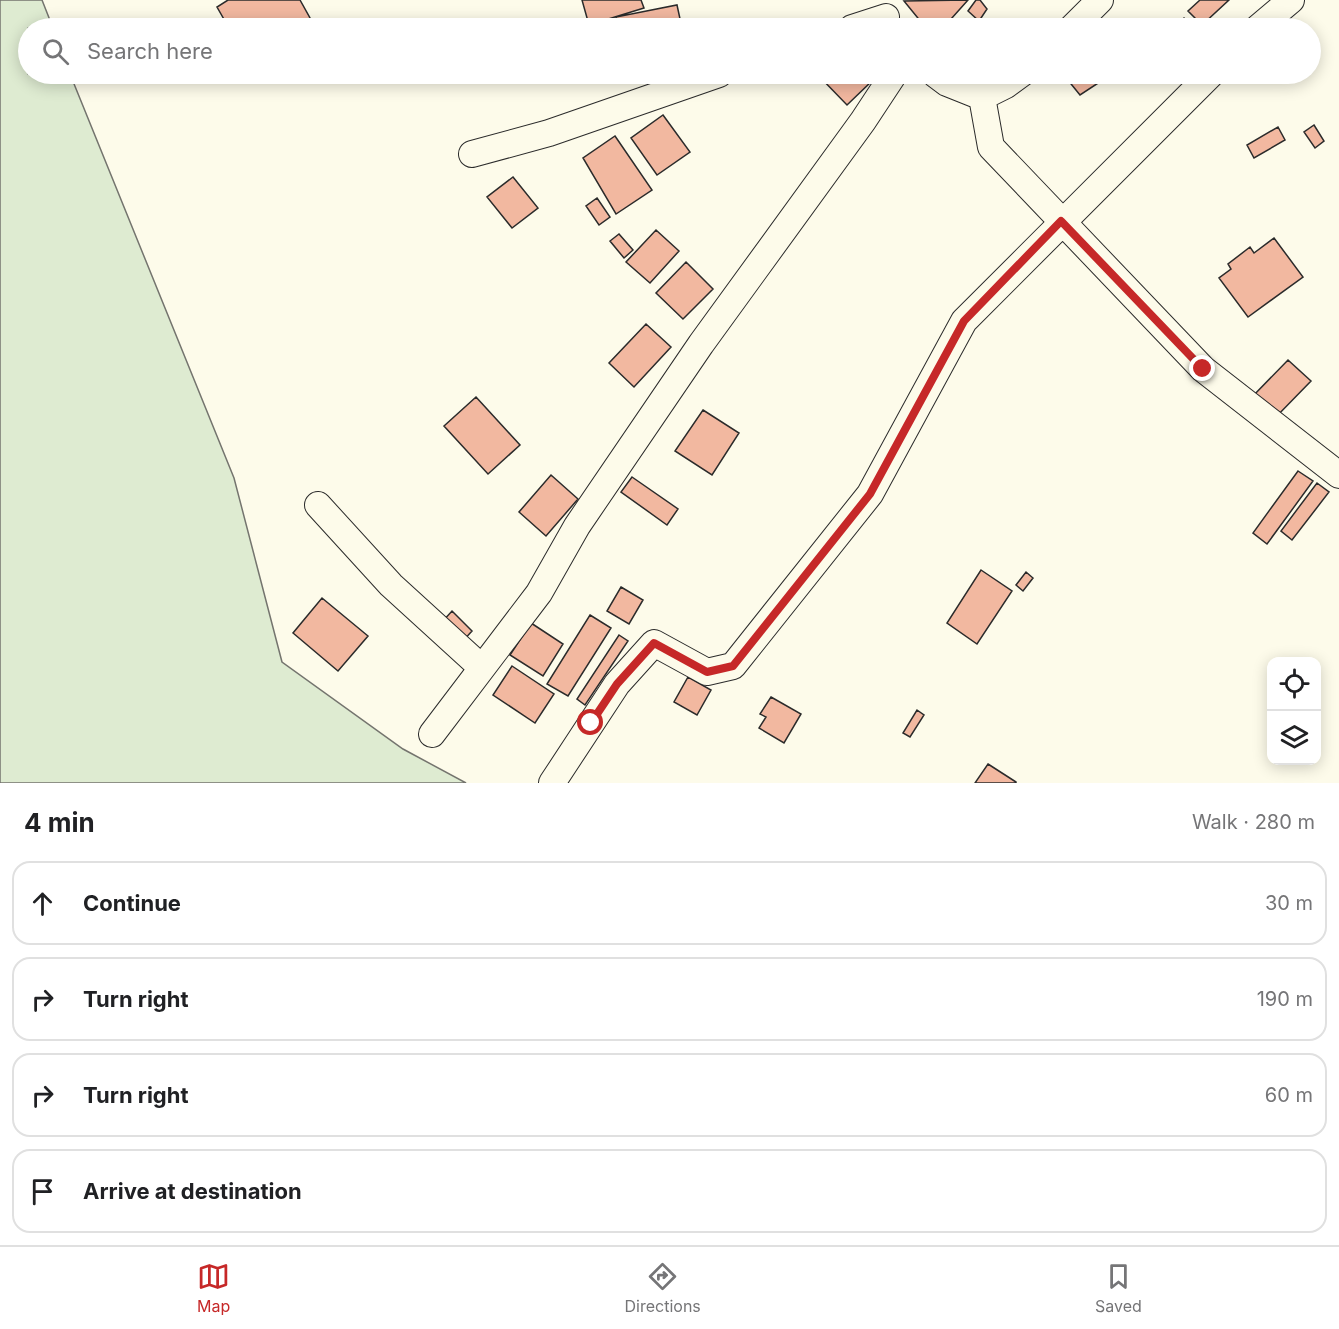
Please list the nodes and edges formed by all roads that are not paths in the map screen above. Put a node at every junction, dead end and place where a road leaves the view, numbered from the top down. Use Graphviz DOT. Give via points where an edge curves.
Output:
graph roads {
  1 [pos="1100,0"];
  2 [pos="1291,0"];
  3 [pos="1082,18"];
  4 [pos="1270,18"];
  5 [pos="690,84"];
  6 [pos="887,84"];
  7 [pos="949,84"];
  8 [pos="1007,84"];
  9 [pos="1201,84"];
  10 [pos="982,97"];
  11 [pos="472,154"];
  12 [pos="1061,221"];
  13 [pos="1339,475"];
  14 [pos="318,505"];
  15 [pos="482,668"];
  16 [pos="432,734"];
  17 [pos="552,783"];
  1 -- 3 [label="street"];
  2 -- 4 [label="street"];
  5 -- 11 [label="street" via="549,133"];
  6 -- 15 [label="street" via="701,344 577,526 540,592"];
  7 -- 10 [label="street"];
  8 -- 10 [label="street"];
  9 -- 12 [label="street"];
  10 -- 12 [label="street" via="991,147"];
  12 -- 13 [label="street" via="1203,369"];
  12 -- 17 [label="street" via="964,321 870,494 733,666 707,672 654,643 617,684"];
  14 -- 15 [label="street" via="391,585"];
  15 -- 16 [label="street"];
}
